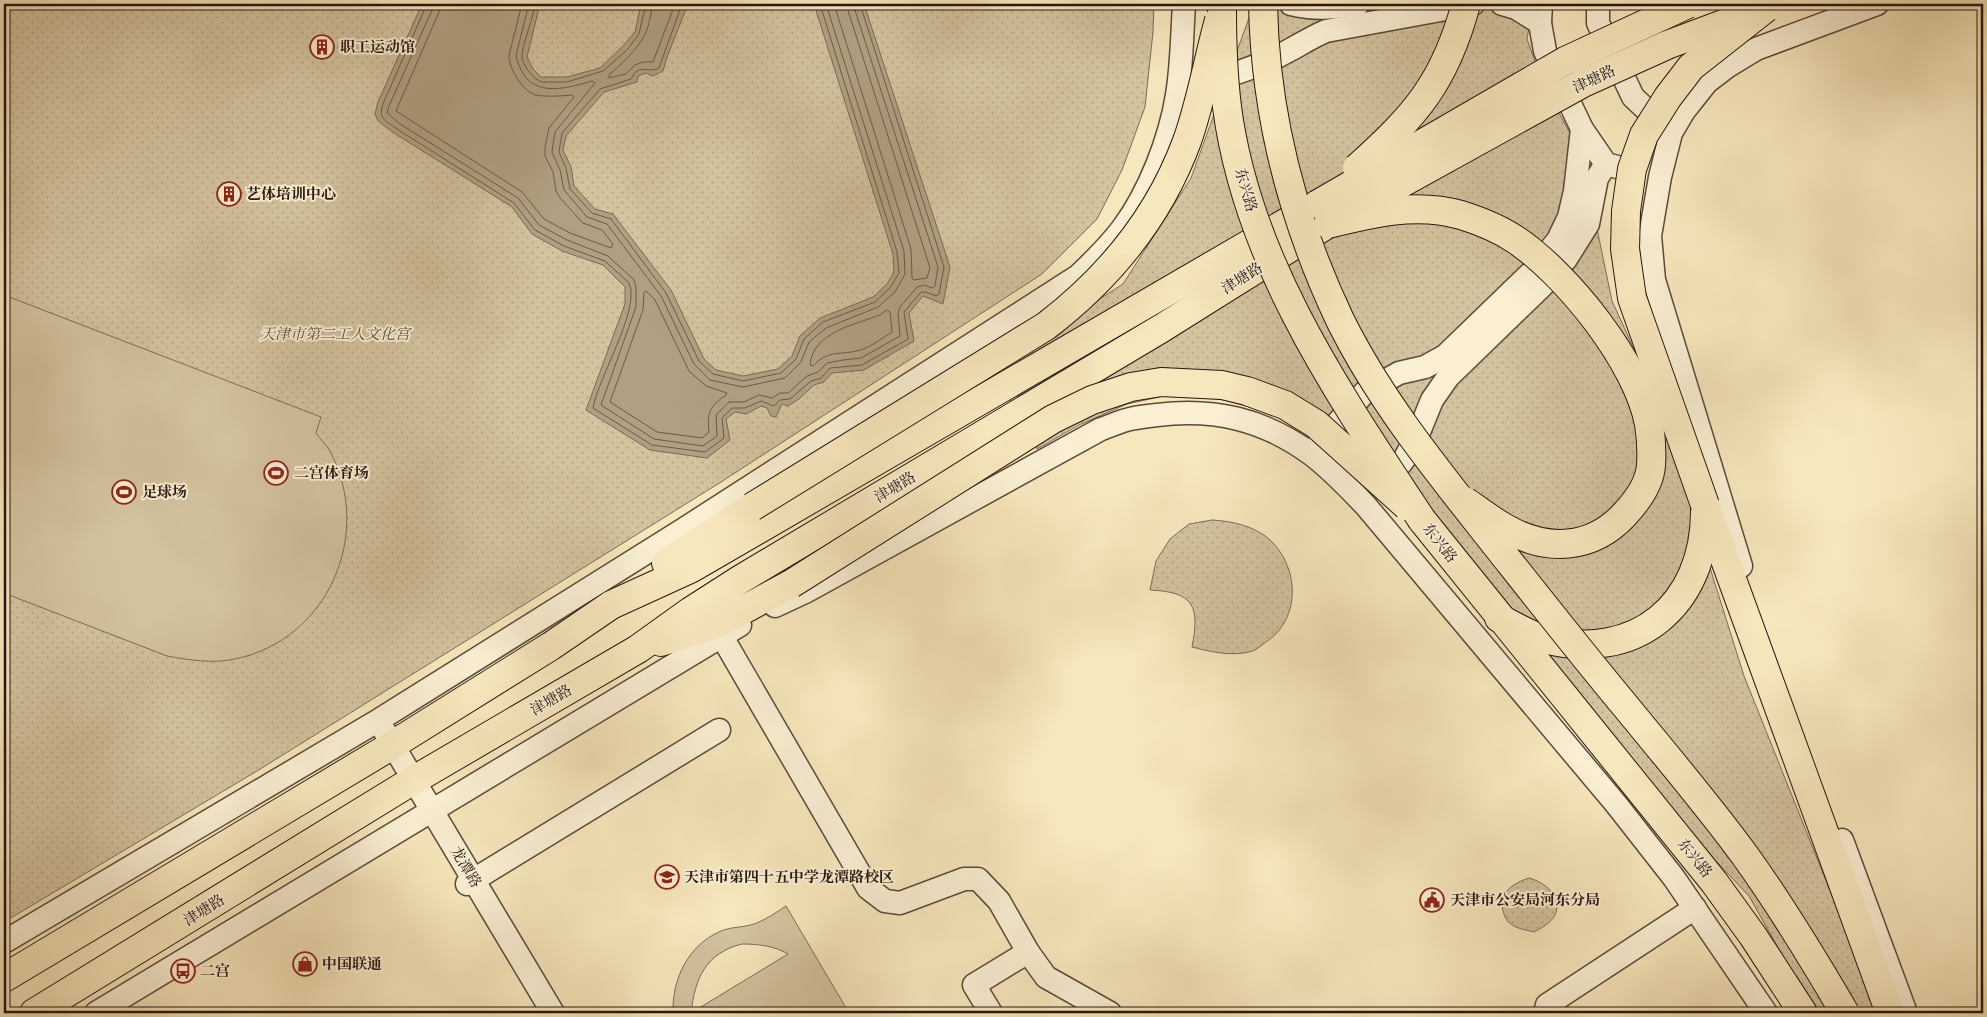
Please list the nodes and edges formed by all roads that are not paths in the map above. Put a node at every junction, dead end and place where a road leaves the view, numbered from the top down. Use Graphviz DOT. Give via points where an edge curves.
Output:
graph roads {
  1 [pos="1184,4"];
  2 [pos="1263,4"];
  3 [pos="1291,4"];
  4 [pos="1358,4"];
  5 [pos="1466,4"];
  6 [pos="1473,4"];
  7 [pos="1502,4"];
  8 [pos="1598,4"];
  9 [pos="1688,4"];
  10 [pos="1877,4"];
  11 [pos="1222,6"];
  12 [pos="1772,6"];
  13 [pos="1540,13"];
  14 [pos="1177,96"];
  15 [pos="1582,129"];
  16 [pos="1672,133"];
  17 [pos="1606,164"];
  18 [pos="1660,176"];
  19 [pos="1323,214"];
  20 [pos="1311,454"];
  21 [pos="1456,494"];
  22 [pos="1706,505"];
  23 [pos="1366,506"];
  24 [pos="1422,520"];
  25 [pos="611,605"];
  26 [pos="719,629"];
  27 [pos="1535,644"];
  28 [pos="638,649"];
  29 [pos="374,723"];
  30 [pos="719,730"];
  31 [pos="389,747"];
  32 [pos="411,782"];
  33 [pos="429,813"];
  34 [pos="470,882"];
  35 [pos="1695,908"];
  36 [pos="4,942"];
  37 [pos="1028,952"];
  38 [pos="4,978"];
  39 [pos="1093,1010"];
  40 [pos="34,1013"];
  41 [pos="96,1013"];
  42 [pos="545,1013"];
  43 [pos="553,1013"];
  44 [pos="991,1013"];
  45 [pos="1545,1013"];
  46 [pos="1766,1013"];
  47 [pos="1803,1013"];
  48 [pos="1845,1013"];
  49 [pos="1890,1013"];
  50 [pos="1906,1013"];
  1 -- 14 [label="street"];
  2 -- 21 [label="main road, bridge" via="1270,96 1283,163 1302,227 1340,319 1371,376"];
  3 -- 4 [label="street" via="1309,9"];
  5 -- 19 [label="main road, bridge" via="1448,59 1432,88"];
  6 -- 14 [label="street" via="1326,31 1274,58"];
  7 -- 13 [label="street"];
  8 -- 16 [label="street" via="1598,23 1634,97"];
  9 -- 19 [label="main road, 津塘路, bridge" via="1565,61"];
  10 -- 16 [label="street" via="1756,49 1728,66 1707,82 1684,111"];
  11 -- 24 [label="main road, 东兴路, bridge" via="1227,108 1252,213 1268,255 1332,381"];
  11 -- 25 [label="main road, bridge" via="1188,139 1177,165 1129,247 1110,270 1046,326 752,506 662,566"];
  12 -- 19 [label="main road, 津塘路, bridge" via="1583,82"];
  12 -- 22 [label="main road, bridge" via="1691,67 1668,97 1644,135 1632,170 1626,211 1625,249 1632,298"];
  13 -- 15 [label="street" via="1545,51"];
  14 -- 29 [label="street" via="1163,149 1138,203 1124,227 1101,255 1078,276 684,530"];
  15 -- 17 [label="street"];
  15 -- 20 [label="street" via="1569,217 1558,240 1533,271 1445,356 1425,367 1399,373 1365,392"];
  16 -- 18 [label="street"];
  17 -- 18 [label="street"];
  17 -- 23 [label="street" via="1597,178 1588,224 1566,259 1448,377 1432,400 1420,432 1405,458"];
  18 -- 50 [label="street" via="1650,236 1654,280 1736,552"];
  19 -- 21 [label="main road, bridge" via="1420,209 1460,215 1495,228 1533,252 1570,288 1631,375 1649,422 1651,467 1645,487 1632,507 1607,531 1574,544 1539,542 1505,528"];
  19 -- 25 [label="main road, 津塘路" via="699,563"];
  19 -- 28 [label="main road, 津塘路" via="1162,328 741,579"];
  20 -- 23 [label="street"];
  20 -- 26 [label="street" via="1265,427 1233,417 1175,413 1131,419 1093,433 804,592"];
  21 -- 48 [label="main road, bridge" via="1746,857 1816,962"];
  22 -- 27 [label="main road" via="1704,537 1696,565 1681,596 1660,619 1647,629 1609,642 1592,645"];
  22 -- 49 [label="main road"];
  23 -- 35 [label="street" via="1616,804"];
  24 -- 26 [label="main road, bridge" via="1331,436 1285,405 1222,385 1161,382 1131,387 1092,400 1053,419"];
  24 -- 27 [label="main road, 东兴路" via="1499,618"];
  25 -- 31 [label="main road, 津塘路"];
  26 -- 28 [label="main road"];
  26 -- 33 [label="street"];
  26 -- 37 [label="street" via="868,888 885,901 900,903 964,879 978,879 999,901"];
  27 -- 47 [label="main road, 东兴路" via="1714,882"];
  28 -- 32 [label="main road, 津塘路"];
  29 -- 31 [label="street, 龙潭路"];
  29 -- 36 [label="street"];
  30 -- 34 [label="street"];
  31 -- 32 [label="street, 龙潭路"];
  31 -- 38 [label="main road, 津塘路"];
  32 -- 33 [label="street, 龙潭路"];
  32 -- 40 [label="main road, 津塘路"];
  33 -- 34 [label="street, 龙潭路"];
  33 -- 41 [label="street"];
  34 -- 42 [label="street, 龙潭路"];
  34 -- 43 [label="street, 龙潭路"];
  35 -- 45 [label="street" via="1547,1005"];
  35 -- 46 [label="street"];
  37 -- 39 [label="street" via="1046,977"];
  37 -- 44 [label="street" via="974,985"];
}
